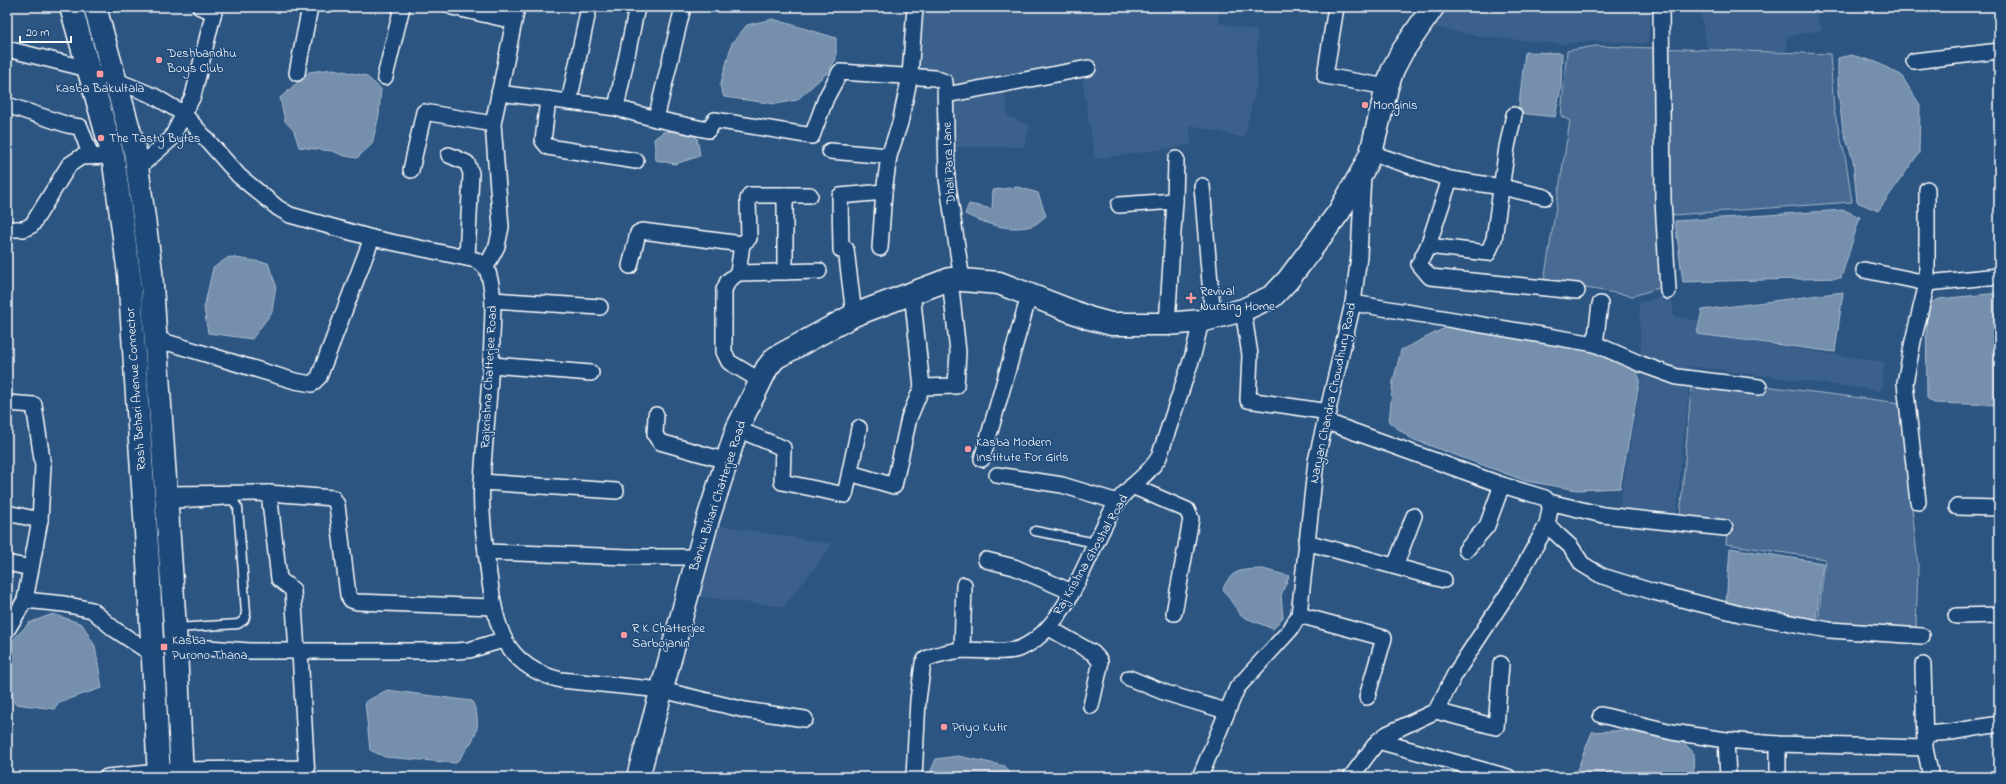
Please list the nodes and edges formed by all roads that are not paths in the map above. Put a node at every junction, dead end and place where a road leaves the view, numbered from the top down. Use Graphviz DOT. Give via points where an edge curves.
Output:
graph roads {
  1 [pos="71,7"];
  2 [pos="95,7"];
  3 [pos="200,7"];
  4 [pos="310,7"];
  5 [pos="402,7"];
  6 [pos="452,7"];
  7 [pos="589,7"];
  8 [pos="637,7"];
  9 [pos="683,7"];
  10 [pos="915,7"];
  11 [pos="1336,7"];
  12 [pos="1433,7"];
  13 [pos="1661,7"];
  14 [pos="215,9"];
  15 [pos="516,14"];
  16 [pos="7,49"];
  17 [pos="1999,51"];
  18 [pos="1914,61"];
  19 [pos="1088,68"];
  20 [pos="88,69"];
  21 [pos="297,73"];
  22 [pos="910,76"];
  23 [pos="385,77"];
  24 [pos="115,79"];
  25 [pos="1387,87"];
  26 [pos="499,93"];
  27 [pos="946,95"];
  28 [pos="548,99"];
  29 [pos="569,102"];
  30 [pos="7,105"];
  31 [pos="616,108"];
  32 [pos="184,114"];
  33 [pos="1514,115"];
  34 [pos="656,119"];
  35 [pos="493,124"];
  36 [pos="830,151"];
  37 [pos="449,155"];
  38 [pos="91,156"];
  39 [pos="113,156"];
  40 [pos="889,156"];
  41 [pos="1176,159"];
  42 [pos="636,161"];
  43 [pos="1367,162"];
  44 [pos="138,168"];
  45 [pos="411,170"];
  46 [pos="1450,179"];
  47 [pos="1202,186"];
  48 [pos="1502,187"];
  49 [pos="1927,189"];
  50 [pos="884,192"];
  51 [pos="785,195"];
  52 [pos="810,195"];
  53 [pos="1545,197"];
  54 [pos="1175,201"];
  55 [pos="1119,205"];
  56 [pos="7,229"];
  57 [pos="372,238"];
  58 [pos="742,244"];
  59 [pos="1428,246"];
  60 [pos="880,248"];
  61 [pos="467,258"];
  62 [pos="630,266"];
  63 [pos="486,267"];
  64 [pos="1864,270"];
  65 [pos="786,272"];
  66 [pos="819,272"];
  67 [pos="738,273"];
  68 [pos="1999,276"];
  69 [pos="956,280"];
  70 [pos="1927,283"];
  71 [pos="1577,290"];
  72 [pos="1668,291"];
  73 [pos="912,292"];
  74 [pos="1029,296"];
  75 [pos="494,300"];
  76 [pos="1353,303"];
  77 [pos="1600,304"];
  78 [pos="600,307"];
  79 [pos="1243,310"];
  80 [pos="854,315"];
  81 [pos="1207,320"];
  82 [pos="1167,324"];
  83 [pos="156,339"];
  84 [pos="1595,344"];
  85 [pos="492,365"];
  86 [pos="591,373"];
  87 [pos="761,381"];
  88 [pos="922,387"];
  89 [pos="1759,387"];
  90 [pos="7,403"];
  91 [pos="656,415"];
  92 [pos="1328,417"];
  93 [pos="859,428"];
  94 [pos="737,429"];
  95 [pos="982,459"];
  96 [pos="727,461"];
  97 [pos="850,472"];
  98 [pos="997,475"];
  99 [pos="482,482"];
  100 [pos="1502,485"];
  101 [pos="1132,486"];
  102 [pos="616,491"];
  103 [pos="269,493"];
  104 [pos="167,499"];
  105 [pos="1118,502"];
  106 [pos="1549,502"];
  107 [pos="1918,502"];
  108 [pos="1957,507"];
  109 [pos="1999,508"];
  110 [pos="7,513"];
  111 [pos="1414,516"];
  112 [pos="40,520"];
  113 [pos="1547,525"];
  114 [pos="1725,528"];
  115 [pos="1036,531"];
  116 [pos="1306,542"];
  117 [pos="1096,543"];
  118 [pos="1466,550"];
  119 [pos="486,552"];
  120 [pos="698,557"];
  121 [pos="986,560"];
  122 [pos="7,563"];
  123 [pos="1395,566"];
  124 [pos="31,568"];
  125 [pos="1444,580"];
  126 [pos="964,585"];
  127 [pos="1072,592"];
  128 [pos="25,600"];
  129 [pos="493,607"];
  130 [pos="1174,613"];
  131 [pos="1299,615"];
  132 [pos="1999,615"];
  133 [pos="1956,616"];
  134 [pos="1049,628"];
  135 [pos="7,630"];
  136 [pos="1922,636"];
  137 [pos="175,637"];
  138 [pos="503,640"];
  139 [pos="152,649"];
  140 [pos="962,650"];
  141 [pos="298,652"];
  142 [pos="1501,664"];
  143 [pos="1923,665"];
  144 [pos="1129,678"];
  145 [pos="662,690"];
  146 [pos="1367,697"];
  147 [pos="1091,706"];
  148 [pos="1226,711"];
  149 [pos="1436,711"];
  150 [pos="1601,715"];
  151 [pos="805,719"];
  152 [pos="1999,724"];
  153 [pos="1726,740"];
  154 [pos="1378,741"];
  155 [pos="1925,741"];
  156 [pos="1778,744"];
  157 [pos="307,773"];
  158 [pos="159,774"];
  159 [pos="181,774"];
  160 [pos="107,777"];
  161 [pos="638,777"];
  162 [pos="914,777"];
  163 [pos="1200,777"];
  164 [pos="1351,777"];
  165 [pos="1508,777"];
  166 [pos="1728,777"];
  167 [pos="1778,777"];
  168 [pos="1931,777"];
  1 -- 20 [label="main road, Rash Behari Avenue Connector"];
  2 -- 24 [label="main road, Rash Behari Avenue Connector"];
  3 -- 14 [label="street"];
  4 -- 21 [label="street"];
  5 -- 23 [label="street"];
  6 -- 15 [label="street"];
  7 -- 29 [label="street"];
  8 -- 31 [label="street"];
  9 -- 34 [label="street"];
  10 -- 22 [label="street"];
  11 -- 25 [label="street" via="1325,76"];
  12 -- 25 [label="main road, Banku Bihari Chatterjee Road" via="1402,52"];
  13 -- 72 [label="street" via="1663,200"];
  14 -- 32 [label="street" via="194,96"];
  15 -- 26 [label="street"];
  16 -- 20 [label="street"];
  17 -- 18 [label="street"];
  19 -- 27 [label="street"];
  20 -- 24 [label="street"];
  20 -- 39 [label="main road, Rash Behari Avenue Connector"];
  22 -- 27 [label="street, Dhali Para Lane" via="934,78 945,82"];
  22 -- 34 [label="street" via="840,72 826,98 812,136 715,120 708,130"];
  22 -- 40 [label="street" via="900,124"];
  24 -- 32 [label="street" via="154,96"];
  24 -- 44 [label="main road, Rash Behari Avenue Connector"];
  25 -- 43 [label="main road, Banku Bihari Chatterjee Road"];
  26 -- 28 [label="street"];
  26 -- 35 [label="street"];
  27 -- 69 [label="street, Dhali Para Lane" via="947,179"];
  28 -- 29 [label="street"];
  28 -- 42 [label="street" via="543,141 545,145"];
  29 -- 31 [label="street"];
  30 -- 38 [label="street" via="80,127"];
  31 -- 34 [label="street"];
  32 -- 44 [label="street" via="171,139"];
  32 -- 57 [label="street" via="239,176 278,208 299,219"];
  33 -- 48 [label="street"];
  35 -- 45 [label="street" via="424,112"];
  35 -- 63 [label="street" via="501,227 497,246"];
  36 -- 40 [label="street"];
  37 -- 61 [label="street" via="467,164 471,173"];
  38 -- 39 [label="street"];
  38 -- 56 [label="street" via="81,157 69,165 32,225 24,229"];
  39 -- 139 [label="main road, Rash Behari Avenue Connector" via="129,274"];
  40 -- 50 [label="street"];
  41 -- 54 [label="street"];
  43 -- 46 [label="street"];
  43 -- 76 [label="street, Naryan Chandra Chowdhury Road"];
  43 -- 79 [label="main road, Banku Bihari Chatterjee Road" via="1339,212 1288,280 1273,296"];
  44 -- 83 [label="main road, Rash Behari Avenue Connector" via="152,271"];
  46 -- 48 [label="street"];
  46 -- 59 [label="street"];
  47 -- 81 [label="street, Raj Krishna Ghoshal Road"];
  48 -- 53 [label="street"];
  48 -- 59 [label="street" via="1494,239 1488,252"];
  49 -- 70 [label="street"];
  50 -- 60 [label="street"];
  50 -- 80 [label="street" via="840,196 841,250 846,250"];
  51 -- 52 [label="street"];
  51 -- 58 [label="street" via="750,195 749,236"];
  51 -- 65 [label="street"];
  54 -- 55 [label="street"];
  54 -- 82 [label="street"];
  57 -- 61 [label="street"];
  57 -- 83 [label="street" via="319,377 312,384"];
  58 -- 62 [label="street" via="642,231 638,233"];
  58 -- 67 [label="street"];
  59 -- 71 [label="street" via="1418,264 1430,277"];
  61 -- 63 [label="street" via="476,260"];
  63 -- 75 [label="street, Rajkrishna Chatterjee Road"];
  64 -- 70 [label="street"];
  65 -- 66 [label="street"];
  65 -- 67 [label="street"];
  67 -- 87 [label="street" via="728,281 724,290 724,352 729,362"];
  68 -- 70 [label="street"];
  69 -- 73 [label="main road, Banku Bihari Chatterjee Road"];
  69 -- 74 [label="main road, Banku Bihari Chatterjee Road" via="999,283"];
  69 -- 88 [label="street, Dhali Para Lane" via="956,386"];
  70 -- 107 [label="street" via="1905,383"];
  73 -- 80 [label="main road, Banku Bihari Chatterjee Road"];
  73 -- 88 [label="street"];
  74 -- 82 [label="main road, Banku Bihari Chatterjee Road" via="1106,323"];
  74 -- 95 [label="street"];
  75 -- 78 [label="street"];
  75 -- 85 [label="street, Rajkrishna Chatterjee Road"];
  76 -- 84 [label="street"];
  76 -- 92 [label="street, Naryan Chandra Chowdhury Road"];
  77 -- 84 [label="street"];
  79 -- 81 [label="main road, Banku Bihari Chatterjee Road"];
  79 -- 92 [label="street" via="1250,354 1248,400"];
  80 -- 87 [label="main road, Banku Bihari Chatterjee Road" via="783,352 767,368"];
  81 -- 82 [label="main road, Banku Bihari Chatterjee Road"];
  81 -- 101 [label="street, Raj Krishna Ghoshal Road" via="1160,457"];
  83 -- 104 [label="main road, Rash Behari Avenue Connector"];
  84 -- 89 [label="street" via="1677,377"];
  85 -- 86 [label="street"];
  85 -- 99 [label="street, Rajkrishna Chatterjee Road"];
  87 -- 94 [label="main road, Banku Bihari Chatterjee Road"];
  88 -- 97 [label="street" via="909,418 894,486"];
  90 -- 112 [label="street" via="34,404 43,466"];
  91 -- 96 [label="street" via="655,435 660,442"];
  92 -- 100 [label="street"];
  92 -- 116 [label="street, Naryan Chandra Chowdhury Road" via="1316,461"];
  93 -- 97 [label="street"];
  94 -- 96 [label="main road, Banku Bihari Chatterjee Road"];
  94 -- 97 [label="street" via="783,448 782,482 845,495"];
  96 -- 120 [label="main road, Banku Bihari Chatterjee Road"];
  98 -- 105 [label="street" via="1055,484"];
  99 -- 102 [label="street"];
  99 -- 119 [label="street, Rajkrishna Chatterjee Road"];
  100 -- 106 [label="street" via="1545,498"];
  100 -- 118 [label="street" via="1487,526"];
  101 -- 105 [label="street, Raj Krishna Ghoshal Road"];
  101 -- 130 [label="street" via="1190,514"];
  103 -- 104 [label="street"];
  103 -- 129 [label="street" via="333,498 336,501 348,595 351,600"];
  103 -- 141 [label="street" via="279,579 293,590"];
  104 -- 137 [label="main road, Rash Behari Avenue Connector"];
  104 -- 137 [label="lane" via="233,500 238,508 246,613 244,620 238,624"];
  105 -- 117 [label="street, Raj Krishna Ghoshal Road"];
  106 -- 113 [label="street"];
  106 -- 114 [label="street" via="1603,515"];
  108 -- 109 [label="street"];
  110 -- 112 [label="street"];
  111 -- 123 [label="street"];
  112 -- 124 [label="street"];
  113 -- 136 [label="street" via="1571,547 1582,564 1602,576 1654,592 1740,614 1829,630"];
  113 -- 149 [label="street" via="1514,584 1455,674"];
  115 -- 117 [label="lane"];
  116 -- 123 [label="street"];
  116 -- 131 [label="street, Naryan Chandra Chowdhury Road"];
  117 -- 127 [label="street, Raj Krishna Ghoshal Road"];
  119 -- 120 [label="street"];
  119 -- 129 [label="street, Rajkrishna Chatterjee Road"];
  120 -- 145 [label="main road, Banku Bihari Chatterjee Road"];
  121 -- 127 [label="street" via="1014,567"];
  122 -- 124 [label="street"];
  123 -- 125 [label="street"];
  124 -- 128 [label="street"];
  126 -- 140 [label="street"];
  127 -- 134 [label="street, Raj Krishna Ghoshal Road"];
  128 -- 135 [label="street"];
  128 -- 139 [label="street" via="92,610 114,629"];
  129 -- 138 [label="street, Rajkrishna Chatterjee Road"];
  131 -- 146 [label="street" via="1384,638"];
  131 -- 148 [label="street, Naryan Chandra Chowdhury Road" via="1290,630 1242,681"];
  132 -- 133 [label="street"];
  134 -- 140 [label="street, Raj Krishna Ghoshal Road" via="1020,649"];
  134 -- 147 [label="street" via="1093,653 1100,660"];
  137 -- 139 [label="street"];
  137 -- 141 [label="street" via="250,651"];
  137 -- 159 [label="main road, Rash Behari Avenue Connector"];
  138 -- 141 [label="street" via="456,651"];
  138 -- 145 [label="street, Rajkrishna Chatterjee Road" via="520,660 547,676 561,680"];
  139 -- 158 [label="main road, Rash Behari Avenue Connector"];
  140 -- 162 [label="street, Raj Krishna Ghoshal Road" via="931,657 923,663 918,700"];
  141 -- 157 [label="street"];
  142 -- 149 [label="street" via="1496,727"];
  143 -- 155 [label="street"];
  144 -- 148 [label="street" via="1166,693"];
  145 -- 151 [label="street, Rajkrishna Chatterjee Road" via="745,710"];
  145 -- 161 [label="main road, Banku Bihari Chatterjee Road"];
  148 -- 163 [label="street, Naryan Chandra Chowdhury Road"];
  149 -- 154 [label="street"];
  150 -- 153 [label="street" via="1672,732"];
  152 -- 155 [label="street" via="1952,732"];
  153 -- 156 [label="street"];
  153 -- 166 [label="street"];
  154 -- 164 [label="street"];
  154 -- 165 [label="street"];
  155 -- 156 [label="street"];
  155 -- 168 [label="street"];
  156 -- 167 [label="street"];
  157 -- 159 [label="street"];
  158 -- 159 [label="street"];
  158 -- 160 [label="street"];
}
